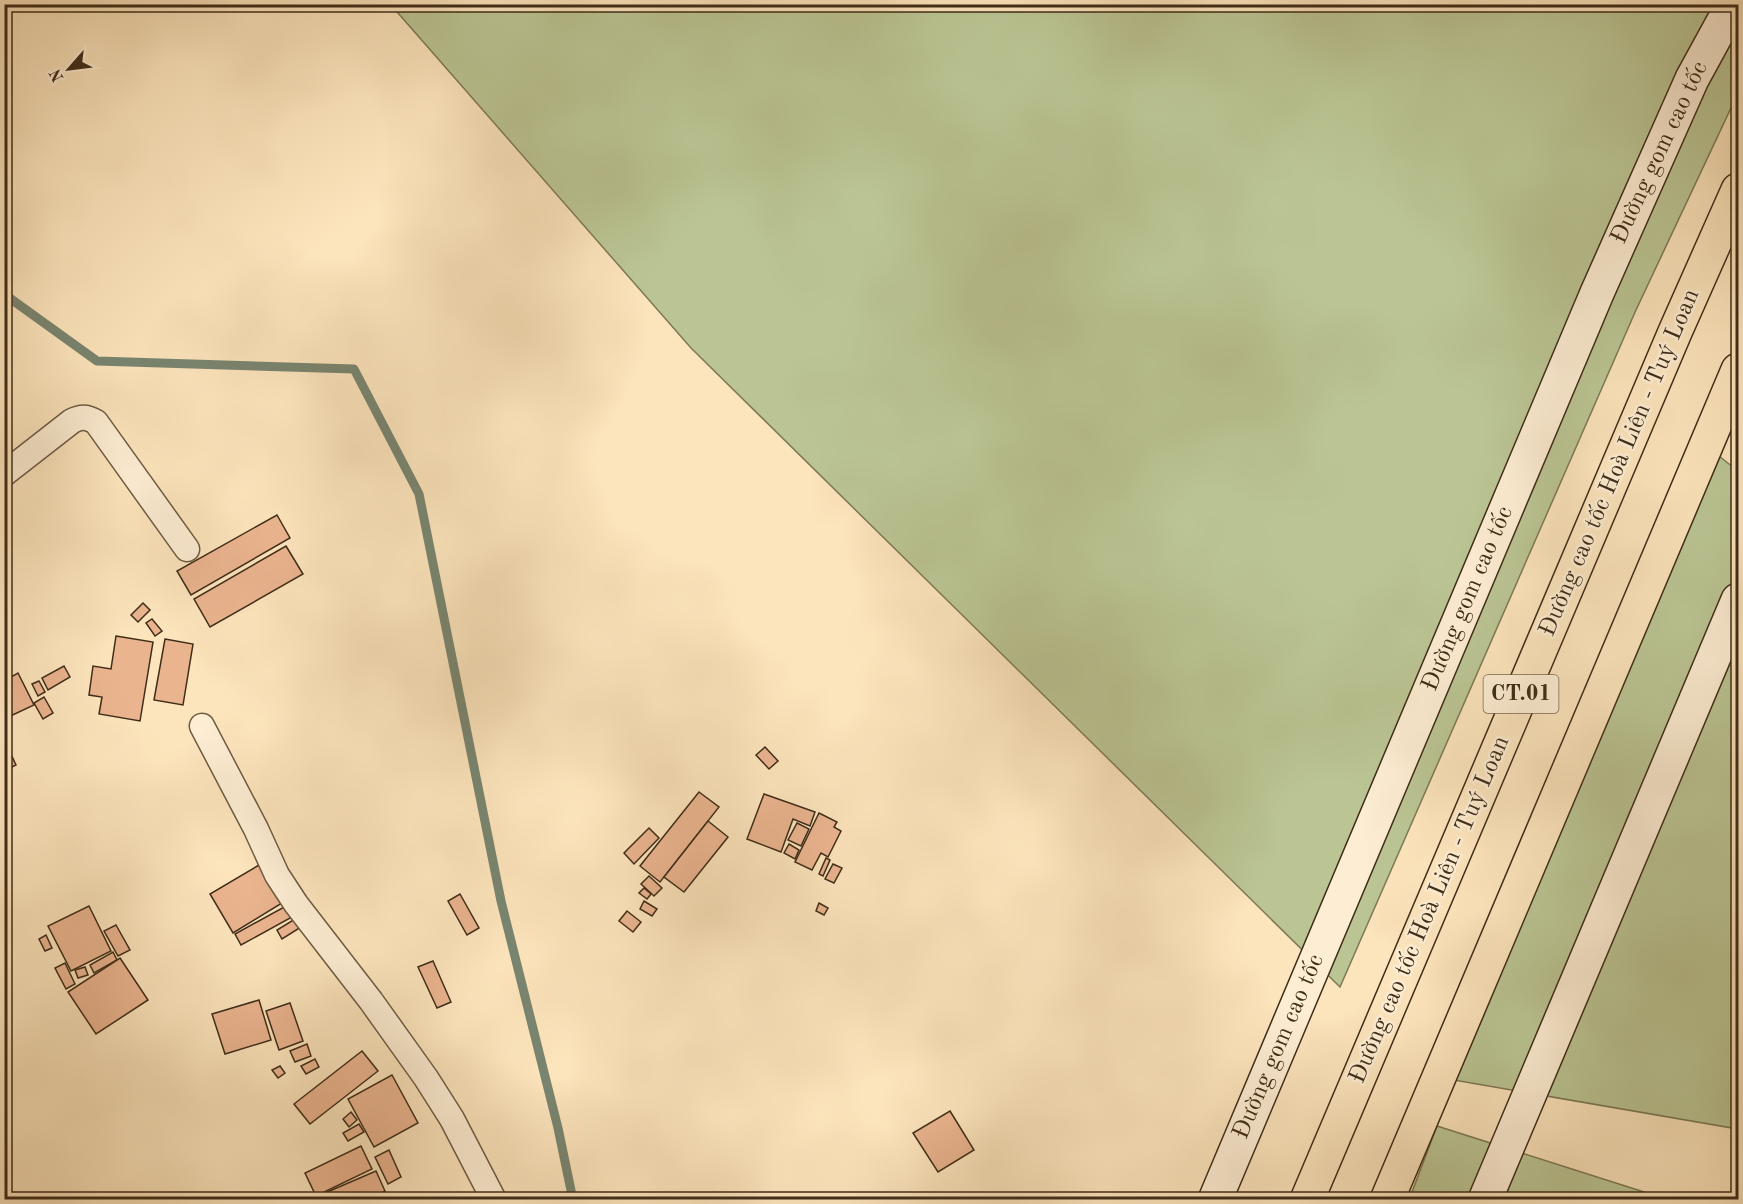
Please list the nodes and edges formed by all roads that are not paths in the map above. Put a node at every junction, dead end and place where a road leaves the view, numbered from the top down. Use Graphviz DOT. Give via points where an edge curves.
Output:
graph roads {
  1 [pos="1733,4"];
  2 [pos="1738,190"];
  3 [pos="1738,370"];
  4 [pos="4,474"];
  5 [pos="187,549"];
  6 [pos="1738,600"];
  7 [pos="202,726"];
  8 [pos="494,1200"];
  9 [pos="1215,1200"];
  10 [pos="1307,1200"];
  11 [pos="1387,1200"];
  12 [pos="1485,1200"];
  1 -- 9 [label="main road, Đường gom cao tốc" via="1692,79 1597,293"];
  2 -- 10 [label="highway, Đường cao tốc Hoà Liên - Tuý Loan / CT.01"];
  3 -- 11 [label="highway, CT.01"];
  4 -- 5 [label="street" via="72,421 88,418 96,423"];
  6 -- 12 [label="main road"];
  7 -- 8 [label="street" via="277,875 426,1078"];
}
